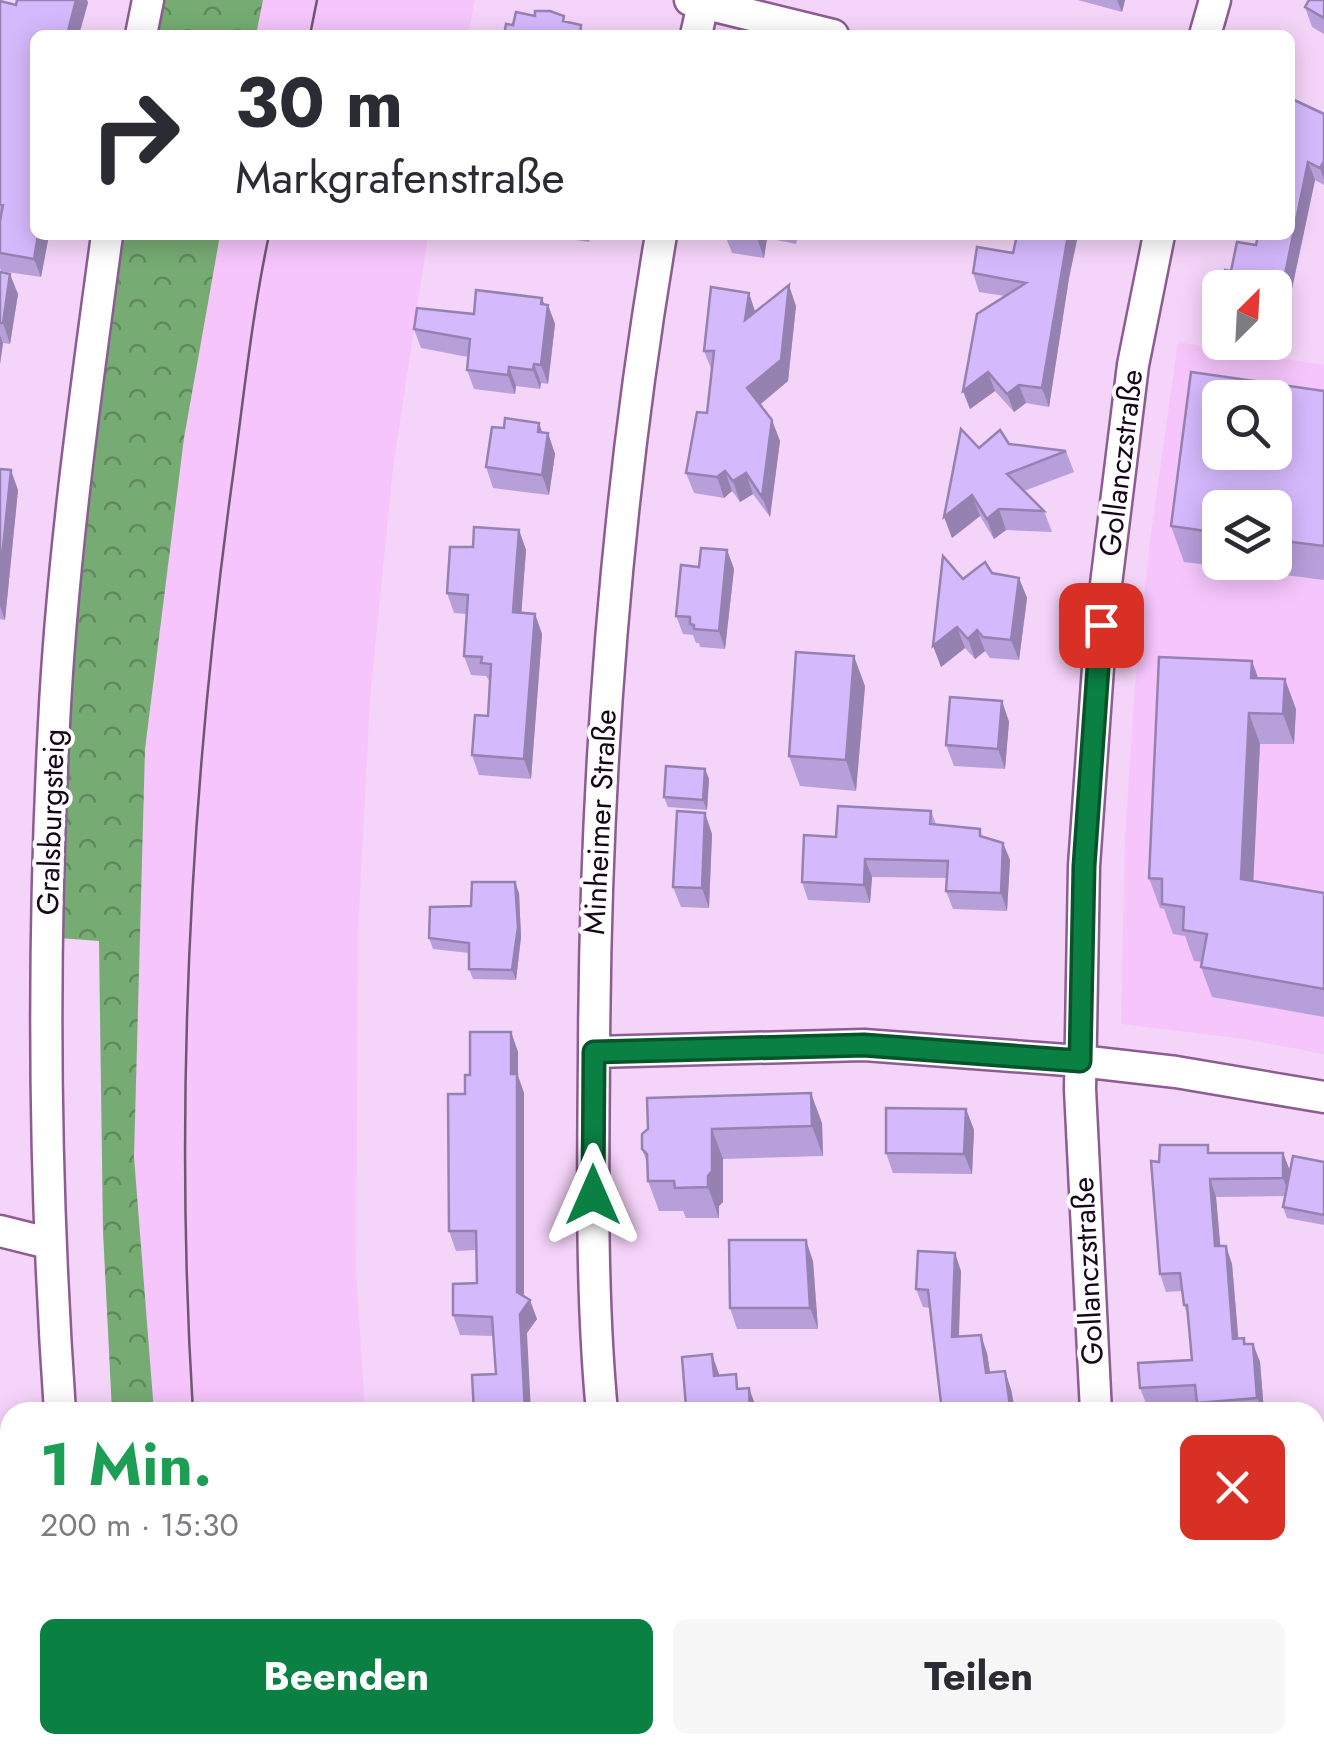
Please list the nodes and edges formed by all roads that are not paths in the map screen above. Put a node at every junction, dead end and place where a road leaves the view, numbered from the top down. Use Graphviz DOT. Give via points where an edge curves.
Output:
graph roads {
  1 [pos="148,0"];
  2 [pos="1215,0"];
  3 [pos="697,2"];
  4 [pos="142,30"];
  5 [pos="696,30"];
  6 [pos="813,30"];
  7 [pos="1206,30"];
  8 [pos="106,240"];
  9 [pos="660,240"];
  10 [pos="1158,240"];
  11 [pos="594,1052"];
  12 [pos="1080,1061"];
  13 [pos="1324,1097"];
  14 [pos="0,1231"];
  15 [pos="48,1242"];
  16 [pos="59,1402"];
  17 [pos="602,1402"];
  18 [pos="1096,1402"];
  1 -- 4 [label="street"];
  2 -- 7 [label="street"];
  3 -- 5 [label="street"];
  3 -- 6 [label="street"];
  8 -- 15 [label="street, Gralsburgsteig" via="74,487 54,722 44,1076"];
  9 -- 11 [label="street, Minheimer Straße" via="612,604 598,819"];
  10 -- 12 [label="street, Gollanczstraße" via="1133,365 1101,625 1084,866"];
  11 -- 12 [label="street" via="864,1045"];
  11 -- 17 [label="street, Minheimer Straße"];
  12 -- 13 [label="street"];
  12 -- 18 [label="street, Gollanczstraße"];
  14 -- 15 [label="street"];
  15 -- 16 [label="street, Gralsburgsteig"];
}
